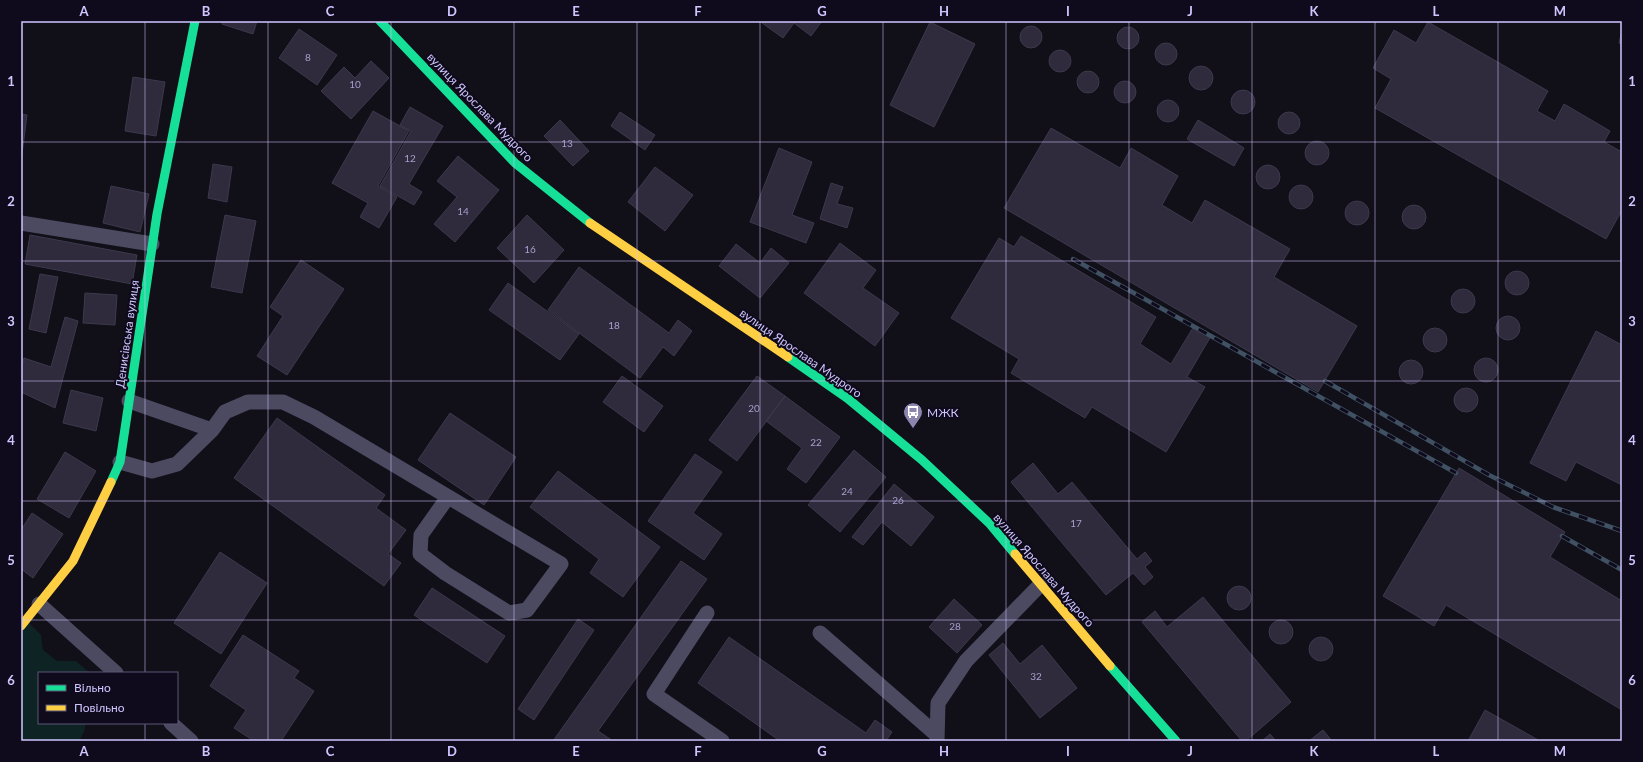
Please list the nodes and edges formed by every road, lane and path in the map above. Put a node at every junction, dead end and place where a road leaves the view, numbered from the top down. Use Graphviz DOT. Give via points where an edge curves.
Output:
graph roads {
  1 [pos="195,21"];
  2 [pos="380,21"];
  3 [pos="21,222"];
  4 [pos="152,244"];
  5 [pos="129,401"];
  6 [pos="212,430"];
  7 [pos="120,462"];
  8 [pos="448,497"];
  9 [pos="1040,585"];
  10 [pos="39,604"];
  11 [pos="707,613"];
  12 [pos="21,626"];
  13 [pos="820,633"];
  14 [pos="115,672"];
  15 [pos="172,724"];
  16 [pos="937,738"];
  17 [pos="191,741"];
  18 [pos="722,741"];
  19 [pos="1176,741"];
  1 -- 4 [label="main road, Денисівська вулиця"];
  2 -- 9 [label="main road, вулиця Ярослава Мудрого" via="516,163 593,225 847,398 922,460 990,524"];
  3 -- 4 [label="lane"];
  4 -- 5 [label="main road, Денисівська вулиця"];
  5 -- 6 [label="lane"];
  5 -- 7 [label="main road, Денисівська вулиця"];
  6 -- 7 [label="lane" via="177,464 152,470"];
  6 -- 8 [label="lane" via="225,412 248,402 283,402 314,417"];
  7 -- 10 [label="main road, Денисівська вулиця" via="73,561"];
  8 -- 8 [label="lane" via="560,564 527,610 509,613 445,573 420,554 420,535"];
  9 -- 16 [label="lane" via="966,661 938,703"];
  9 -- 19 [label="main road, вулиця Ярослава Мудрого"];
  10 -- 12 [label="main road, Денисівська вулиця"];
  10 -- 14 [label="lane"];
  11 -- 18 [label="lane" via="654,694"];
  13 -- 16 [label="lane"];
  15 -- 17 [label="lane"];
}
